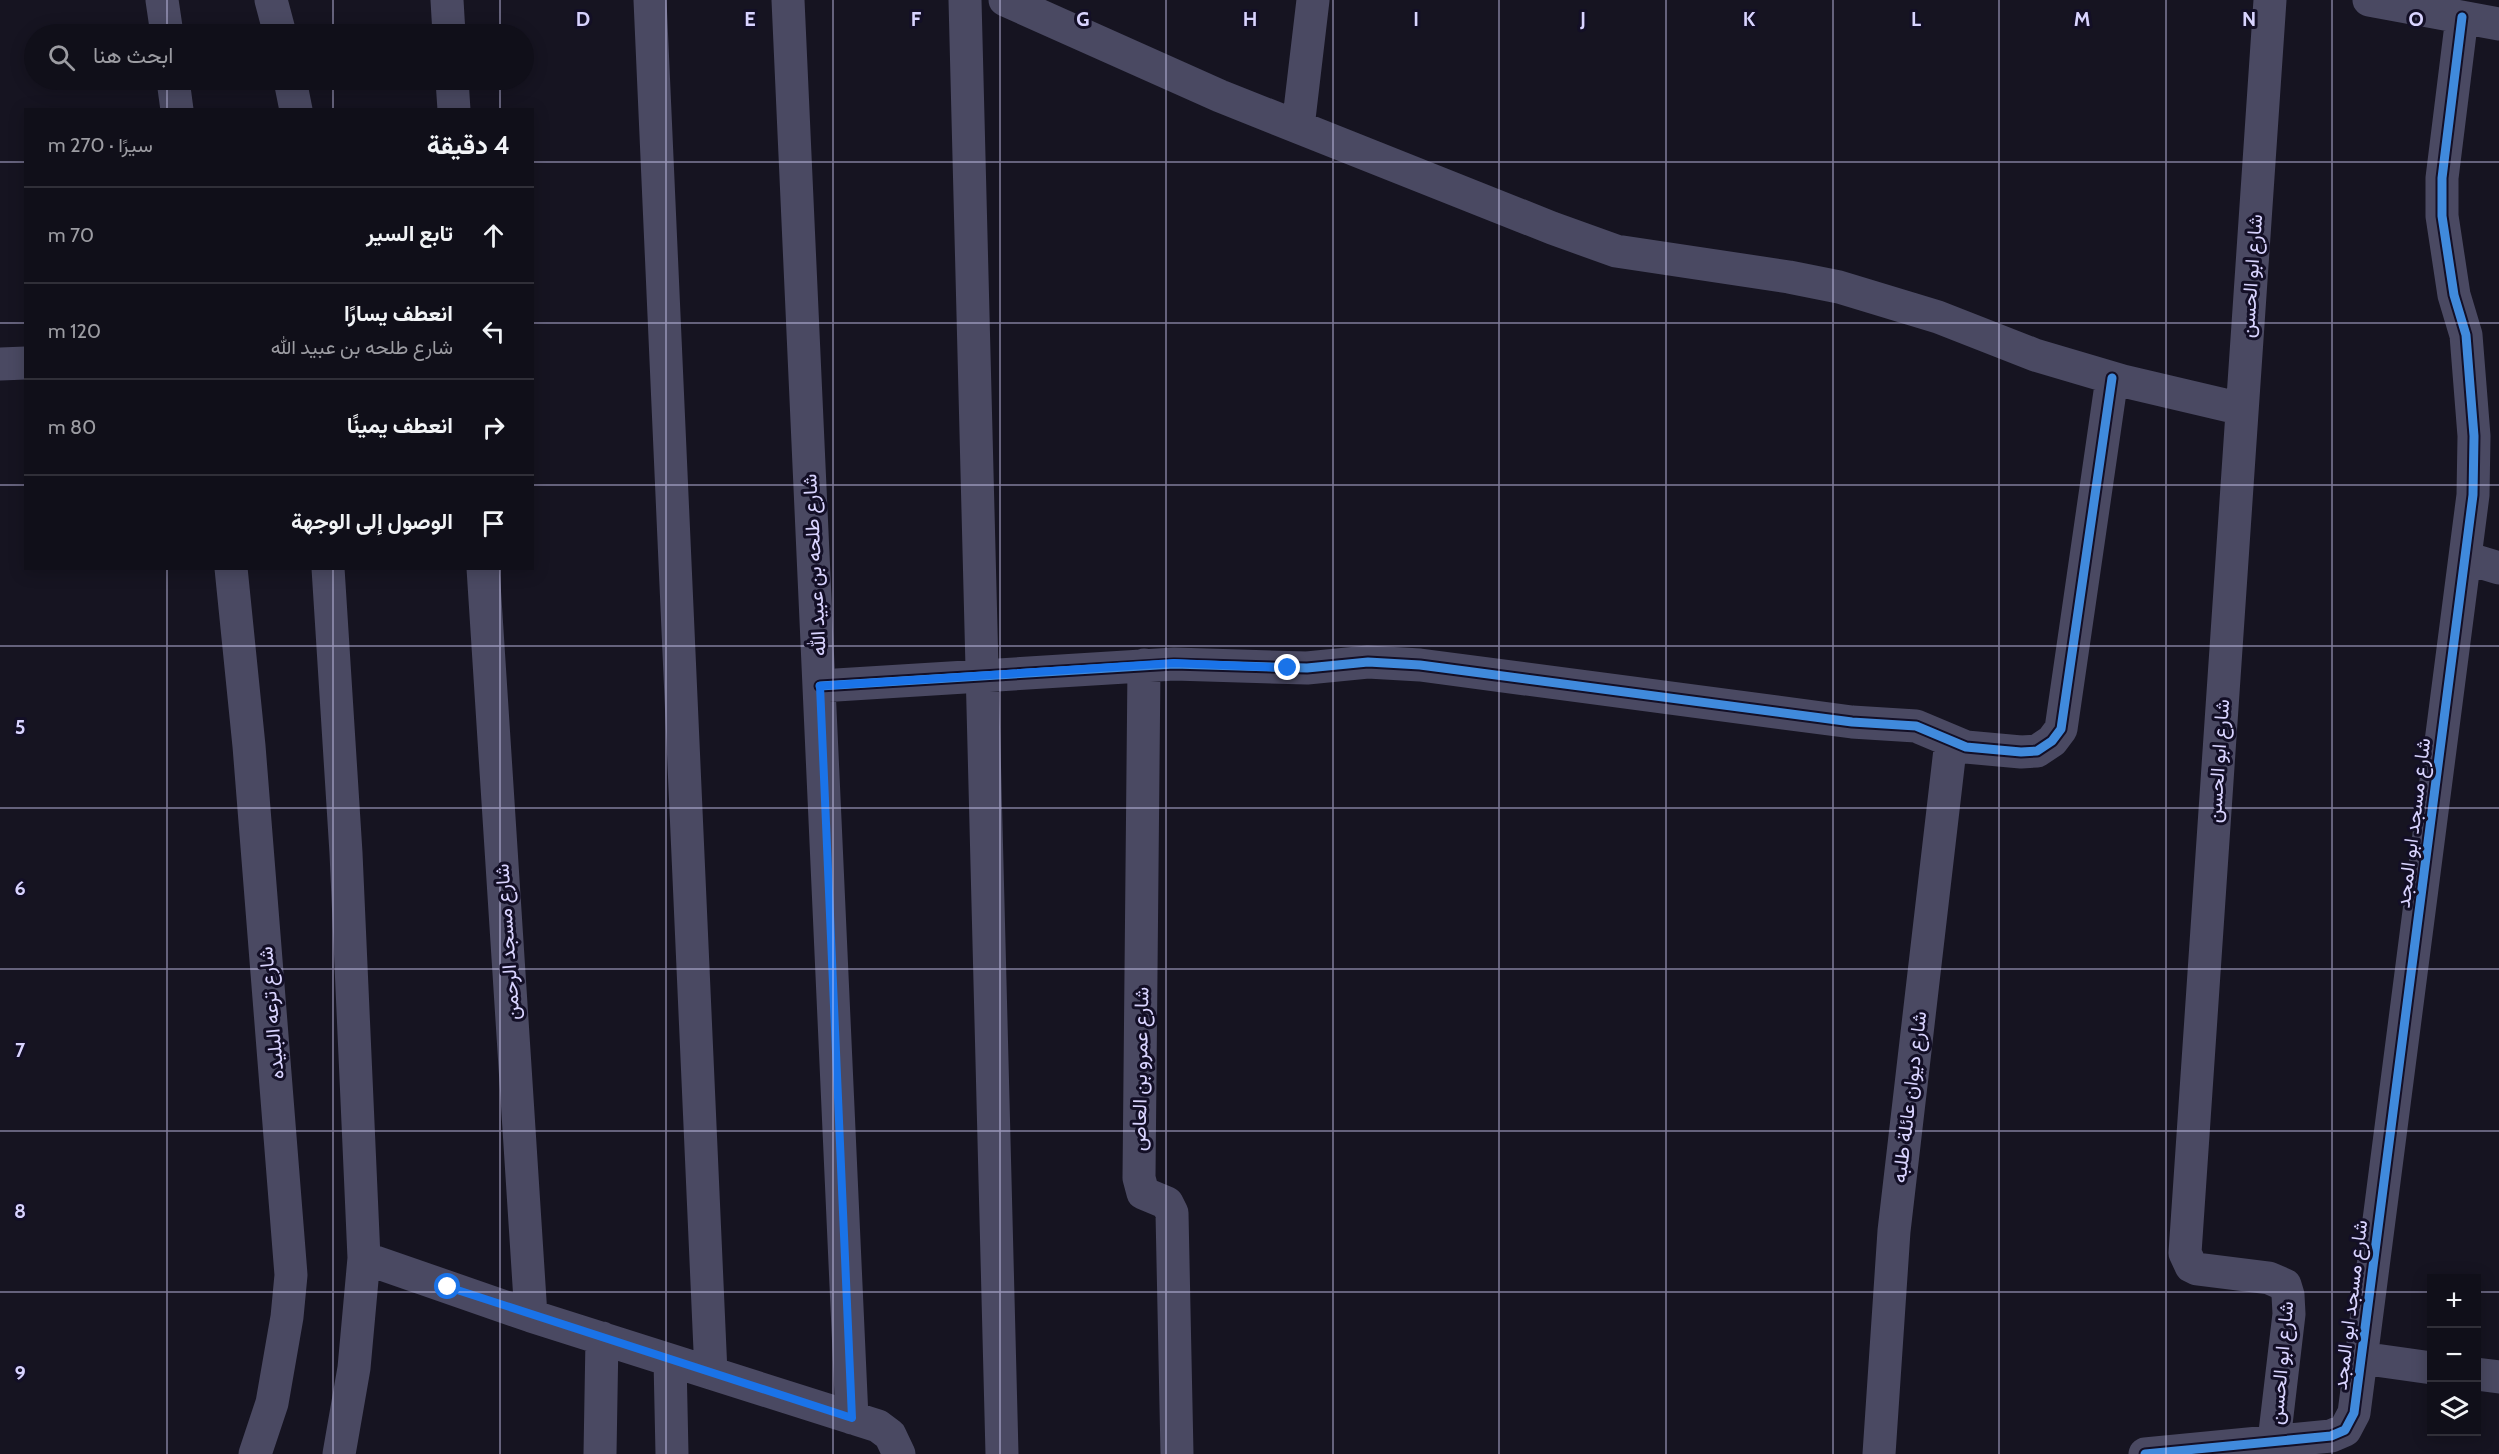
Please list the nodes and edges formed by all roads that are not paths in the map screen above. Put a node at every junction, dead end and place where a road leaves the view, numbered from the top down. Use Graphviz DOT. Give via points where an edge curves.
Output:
graph roads {
  1 [pos="162,0"];
  2 [pos="271,0"];
  3 [pos="447,0"];
  4 [pos="650,0"];
  5 [pos="788,0"];
  6 [pos="965,0"];
  7 [pos="1005,0"];
  8 [pos="1313,0"];
  9 [pos="2271,0"];
  10 [pos="2369,0"];
  11 [pos="2462,17"];
  12 [pos="166,24"];
  13 [pos="277,24"];
  14 [pos="448,24"];
  15 [pos="2499,24"];
  16 [pos="174,90"];
  17 [pos="292,90"];
  18 [pos="453,90"];
  19 [pos="177,108"];
  20 [pos="296,108"];
  21 [pos="454,108"];
  22 [pos="1299,127"];
  23 [pos="24,363"];
  24 [pos="0,364"];
  25 [pos="2112,378"];
  26 [pos="2242,409"];
  27 [pos="2466,558"];
  28 [pos="2499,568"];
  29 [pos="231,570"];
  30 [pos="328,570"];
  31 [pos="483,570"];
  32 [pos="1144,665"];
  33 [pos="982,675"];
  34 [pos="820,686"];
  35 [pos="1951,741"];
  36 [pos="364,1258"];
  37 [pos="531,1316"];
  38 [pos="603,1338"];
  39 [pos="2361,1358"];
  40 [pos="670,1360"];
  41 [pos="2427,1367"];
  42 [pos="711,1372"];
  43 [pos="2481,1375"];
  44 [pos="2499,1377"];
  45 [pos="852,1418"];
  46 [pos="2274,1441"];
  47 [pos="255,1454"];
  48 [pos="339,1454"];
  49 [pos="600,1454"];
  50 [pos="672,1454"];
  51 [pos="899,1454"];
  52 [pos="1002,1454"];
  53 [pos="1177,1454"];
  54 [pos="1879,1454"];
  55 [pos="2145,1454"];
  1 -- 12 [label="street"];
  2 -- 13 [label="street"];
  3 -- 14 [label="street"];
  4 -- 42 [label="street"];
  5 -- 34 [label="street, شارع طلحه بن عبيد الله"];
  6 -- 33 [label="street"];
  7 -- 22 [label="street"];
  8 -- 22 [label="street"];
  9 -- 26 [label="street, شارع ابو الحسن"];
  10 -- 11 [label="street"];
  11 -- 15 [label="street"];
  11 -- 27 [label="street, شارع مسجد ابو المجد" via="2442,178 2442,216 2454,295 2466,335 2473,425 2473,495"];
  16 -- 19 [label="street"];
  17 -- 20 [label="street"];
  18 -- 21 [label="street"];
  22 -- 25 [label="street" via="1616,251 1839,287"];
  23 -- 24 [label="street"];
  25 -- 26 [label="street"];
  25 -- 35 [label="street" via="2061,729 2037,751 1983,750"];
  26 -- 46 [label="street, شارع ابو الحسن" via="2185,1253 2191,1266 2198,1269 2269,1278 2285,1285 2289,1314"];
  27 -- 28 [label="street"];
  27 -- 39 [label="street, شارع مسجد ابو المجد"];
  29 -- 47 [label="street, شارع ترعه البليده" via="291,1275 272,1403"];
  30 -- 36 [label="street" via="346,853"];
  31 -- 37 [label="street, شارع مسجد الرحمن"];
  32 -- 33 [label="street"];
  32 -- 35 [label="street" via="1420,665 1852,722 1916,726"];
  32 -- 53 [label="street, شارع عمرو بن العاص" via="1139,1178 1143,1193 1167,1203 1172,1213"];
  33 -- 34 [label="street"];
  33 -- 52 [label="street"];
  34 -- 45 [label="street, شارع طلحه بن عبيد الله"];
  35 -- 54 [label="street, شارع ديوان عائلة طلبه" via="1894,1231"];
  36 -- 37 [label="street"];
  36 -- 48 [label="street" via="354,1368"];
  37 -- 38 [label="street"];
  38 -- 40 [label="street"];
  38 -- 49 [label="street"];
  39 -- 41 [label="street"];
  39 -- 46 [label="street, شارع مسجد ابو المجد" via="2354,1413 2345,1430 2331,1436"];
  40 -- 42 [label="street"];
  40 -- 50 [label="street"];
  42 -- 45 [label="street"];
  43 -- 44 [label="street"];
  45 -- 51 [label="street" via="878,1426 890,1436"];
  46 -- 55 [label="street, شارع مسجد ابو المجد"];
}
